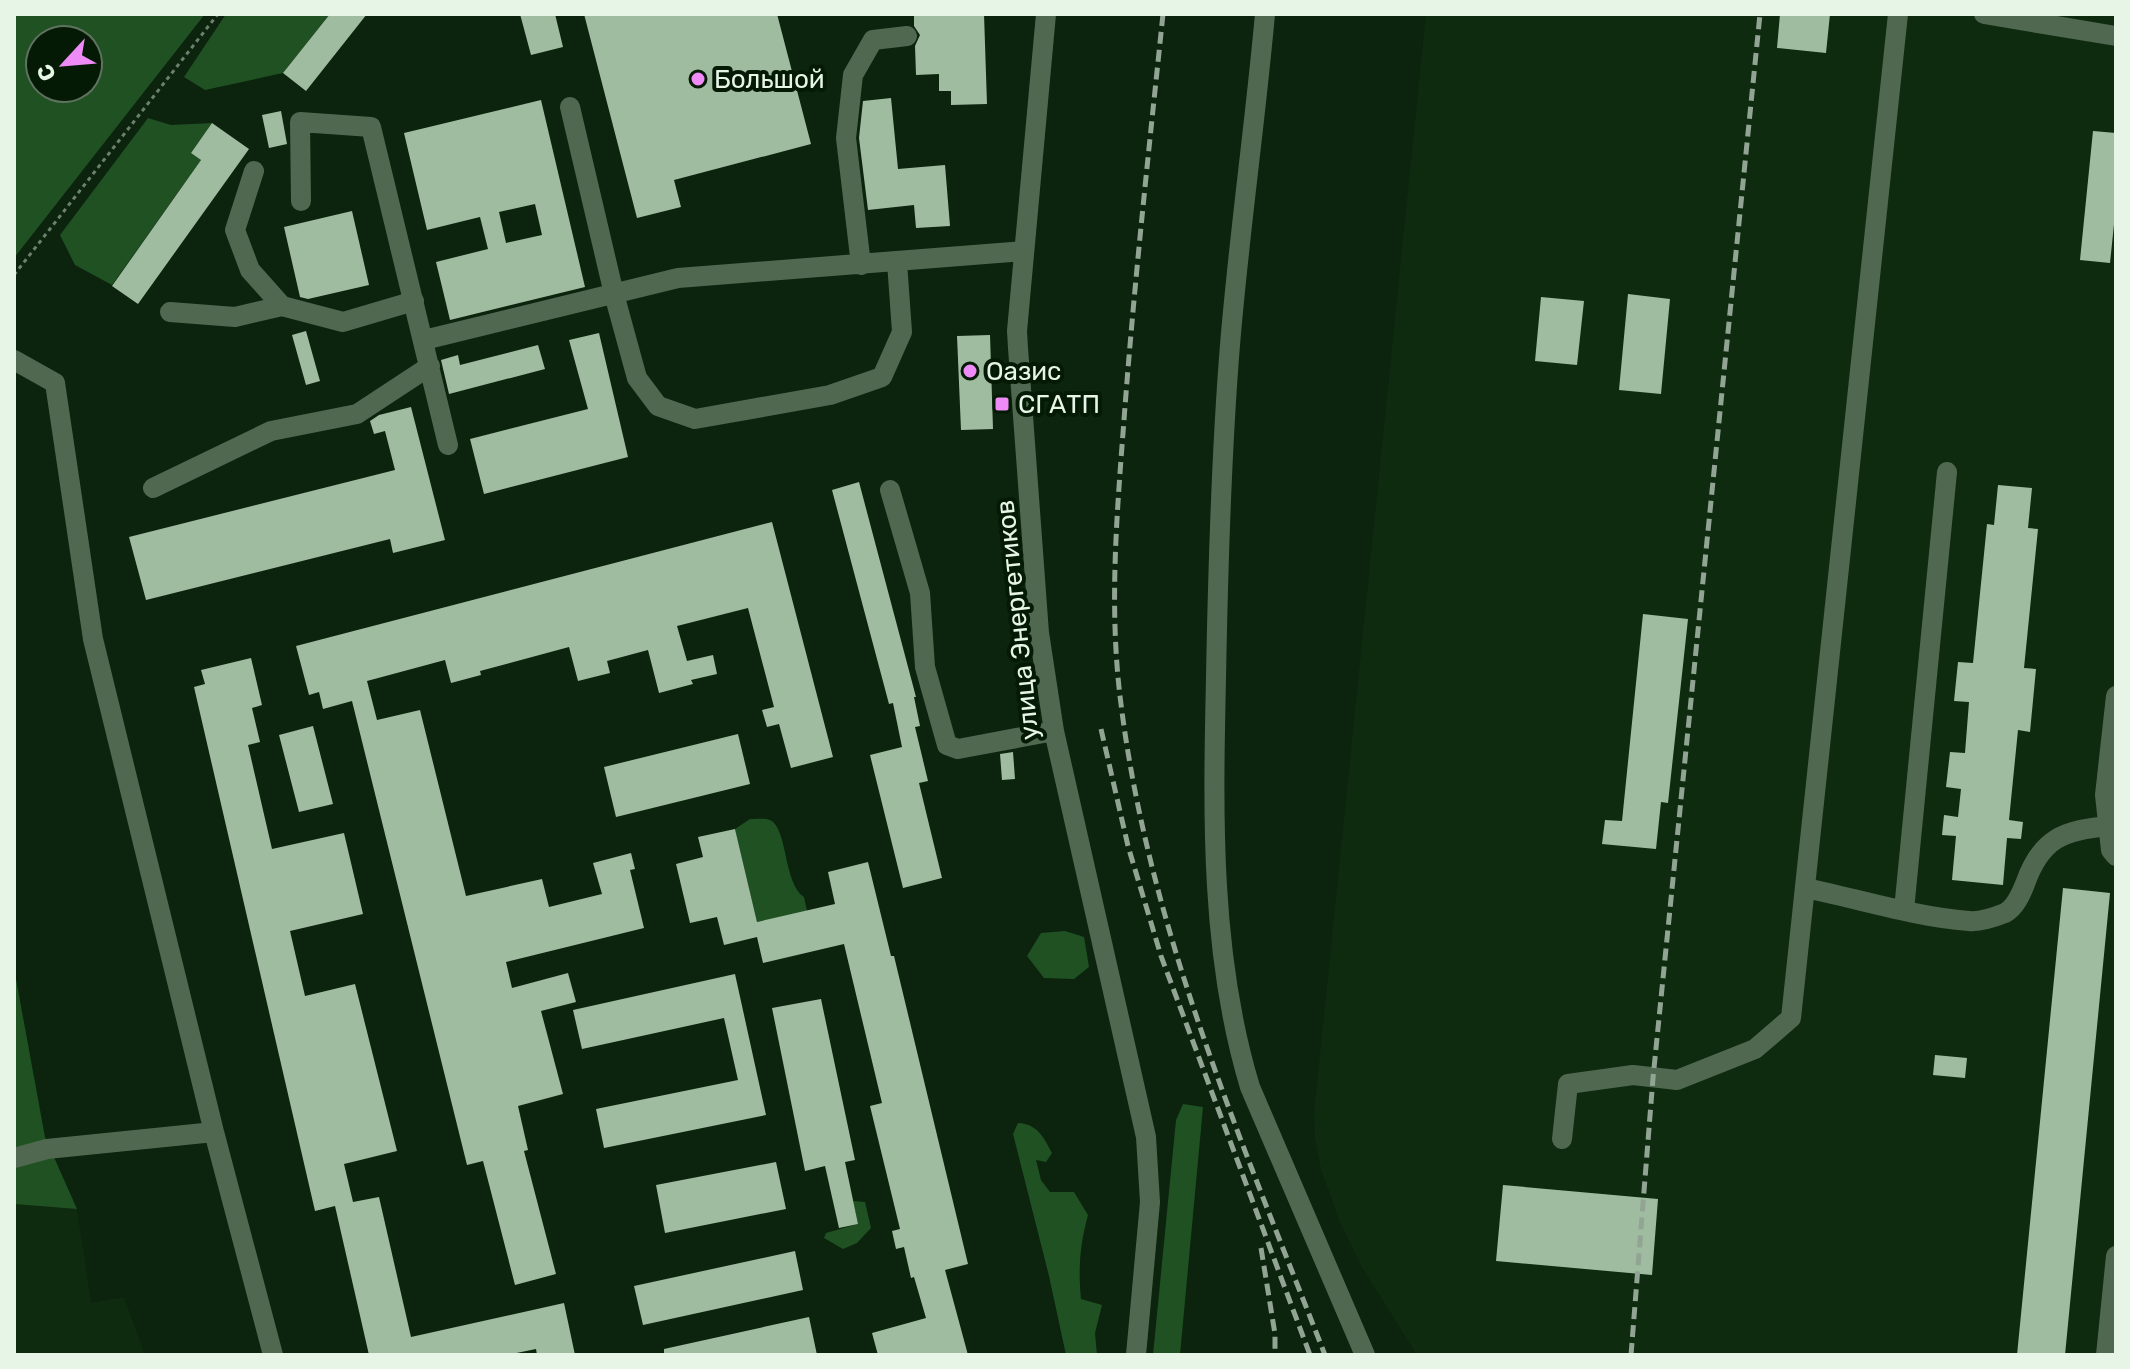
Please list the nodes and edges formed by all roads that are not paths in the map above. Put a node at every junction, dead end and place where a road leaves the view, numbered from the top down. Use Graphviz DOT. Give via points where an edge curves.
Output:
graph roads {
  1 [pos="1046,14"];
  2 [pos="1265,14"];
  3 [pos="1898,14"];
  4 [pos="1984,14"];
  5 [pos="907,36"];
  6 [pos="2116,36"];
  7 [pos="570,107"];
  8 [pos="254,171"];
  9 [pos="301,201"];
  10 [pos="1024,251"];
  11 [pos="897,262"];
  12 [pos="861,265"];
  13 [pos="614,294"];
  14 [pos="414,301"];
  15 [pos="282,306"];
  16 [pos="170,312"];
  17 [pos="424,340"];
  18 [pos="14,360"];
  19 [pos="430,366"];
  20 [pos="448,445"];
  21 [pos="1947,472"];
  22 [pos="153,488"];
  23 [pos="890,490"];
  24 [pos="2116,696"];
  25 [pos="1054,731"];
  26 [pos="2109,826"];
  27 [pos="2116,856"];
  28 [pos="1806,888"];
  29 [pos="1904,910"];
  30 [pos="214,1132"];
  31 [pos="1562,1139"];
  32 [pos="14,1158"];
  33 [pos="2116,1256"];
  34 [pos="273,1355"];
  35 [pos="1136,1355"];
  36 [pos="1365,1355"];
  37 [pos="2106,1355"];
  1 -- 10 [label="street, улица Энергетиков"];
  2 -- 36 [label="street" via="1229,361 1219,536 1213,846 1224,963 1246,1074"];
  3 -- 28 [label="street"];
  4 -- 6 [label="street"];
  5 -- 12 [label="street" via="873,40 853,75 846,138"];
  7 -- 13 [label="street"];
  8 -- 15 [label="street" via="235,230 250,270"];
  9 -- 14 [label="street" via="300,122 371,127"];
  10 -- 11 [label="street"];
  10 -- 25 [label="street, улица Энергетиков" via="1018,348 1039,633"];
  11 -- 12 [label="street"];
  11 -- 13 [label="street" via="902,332 882,377 830,395 695,419 658,406 637,378"];
  12 -- 13 [label="street" via="678,278"];
  13 -- 17 [label="street"];
  14 -- 15 [label="street" via="343,322"];
  14 -- 17 [label="street"];
  15 -- 16 [label="street" via="235,317"];
  17 -- 19 [label="street"];
  18 -- 30 [label="street" via="55,383 93,639"];
  19 -- 20 [label="street"];
  19 -- 22 [label="street" via="357,414 271,431"];
  21 -- 29 [label="street"];
  23 -- 25 [label="street" via="920,593 925,667 947,745 958,749"];
  24 -- 26 [label="street" via="2105,795"];
  25 -- 35 [label="street, улица Энергетиков" via="1146,1137 1150,1202"];
  26 -- 27 [label="street"];
  26 -- 29 [label="street" via="2061,834 2043,849 2008,912 1972,922"];
  28 -- 29 [label="street"];
  28 -- 31 [label="street" via="1791,1018 1755,1049 1677,1080 1633,1075 1568,1084"];
  30 -- 32 [label="street" via="47,1149"];
  30 -- 34 [label="street"];
  33 -- 37 [label="street"];
}
